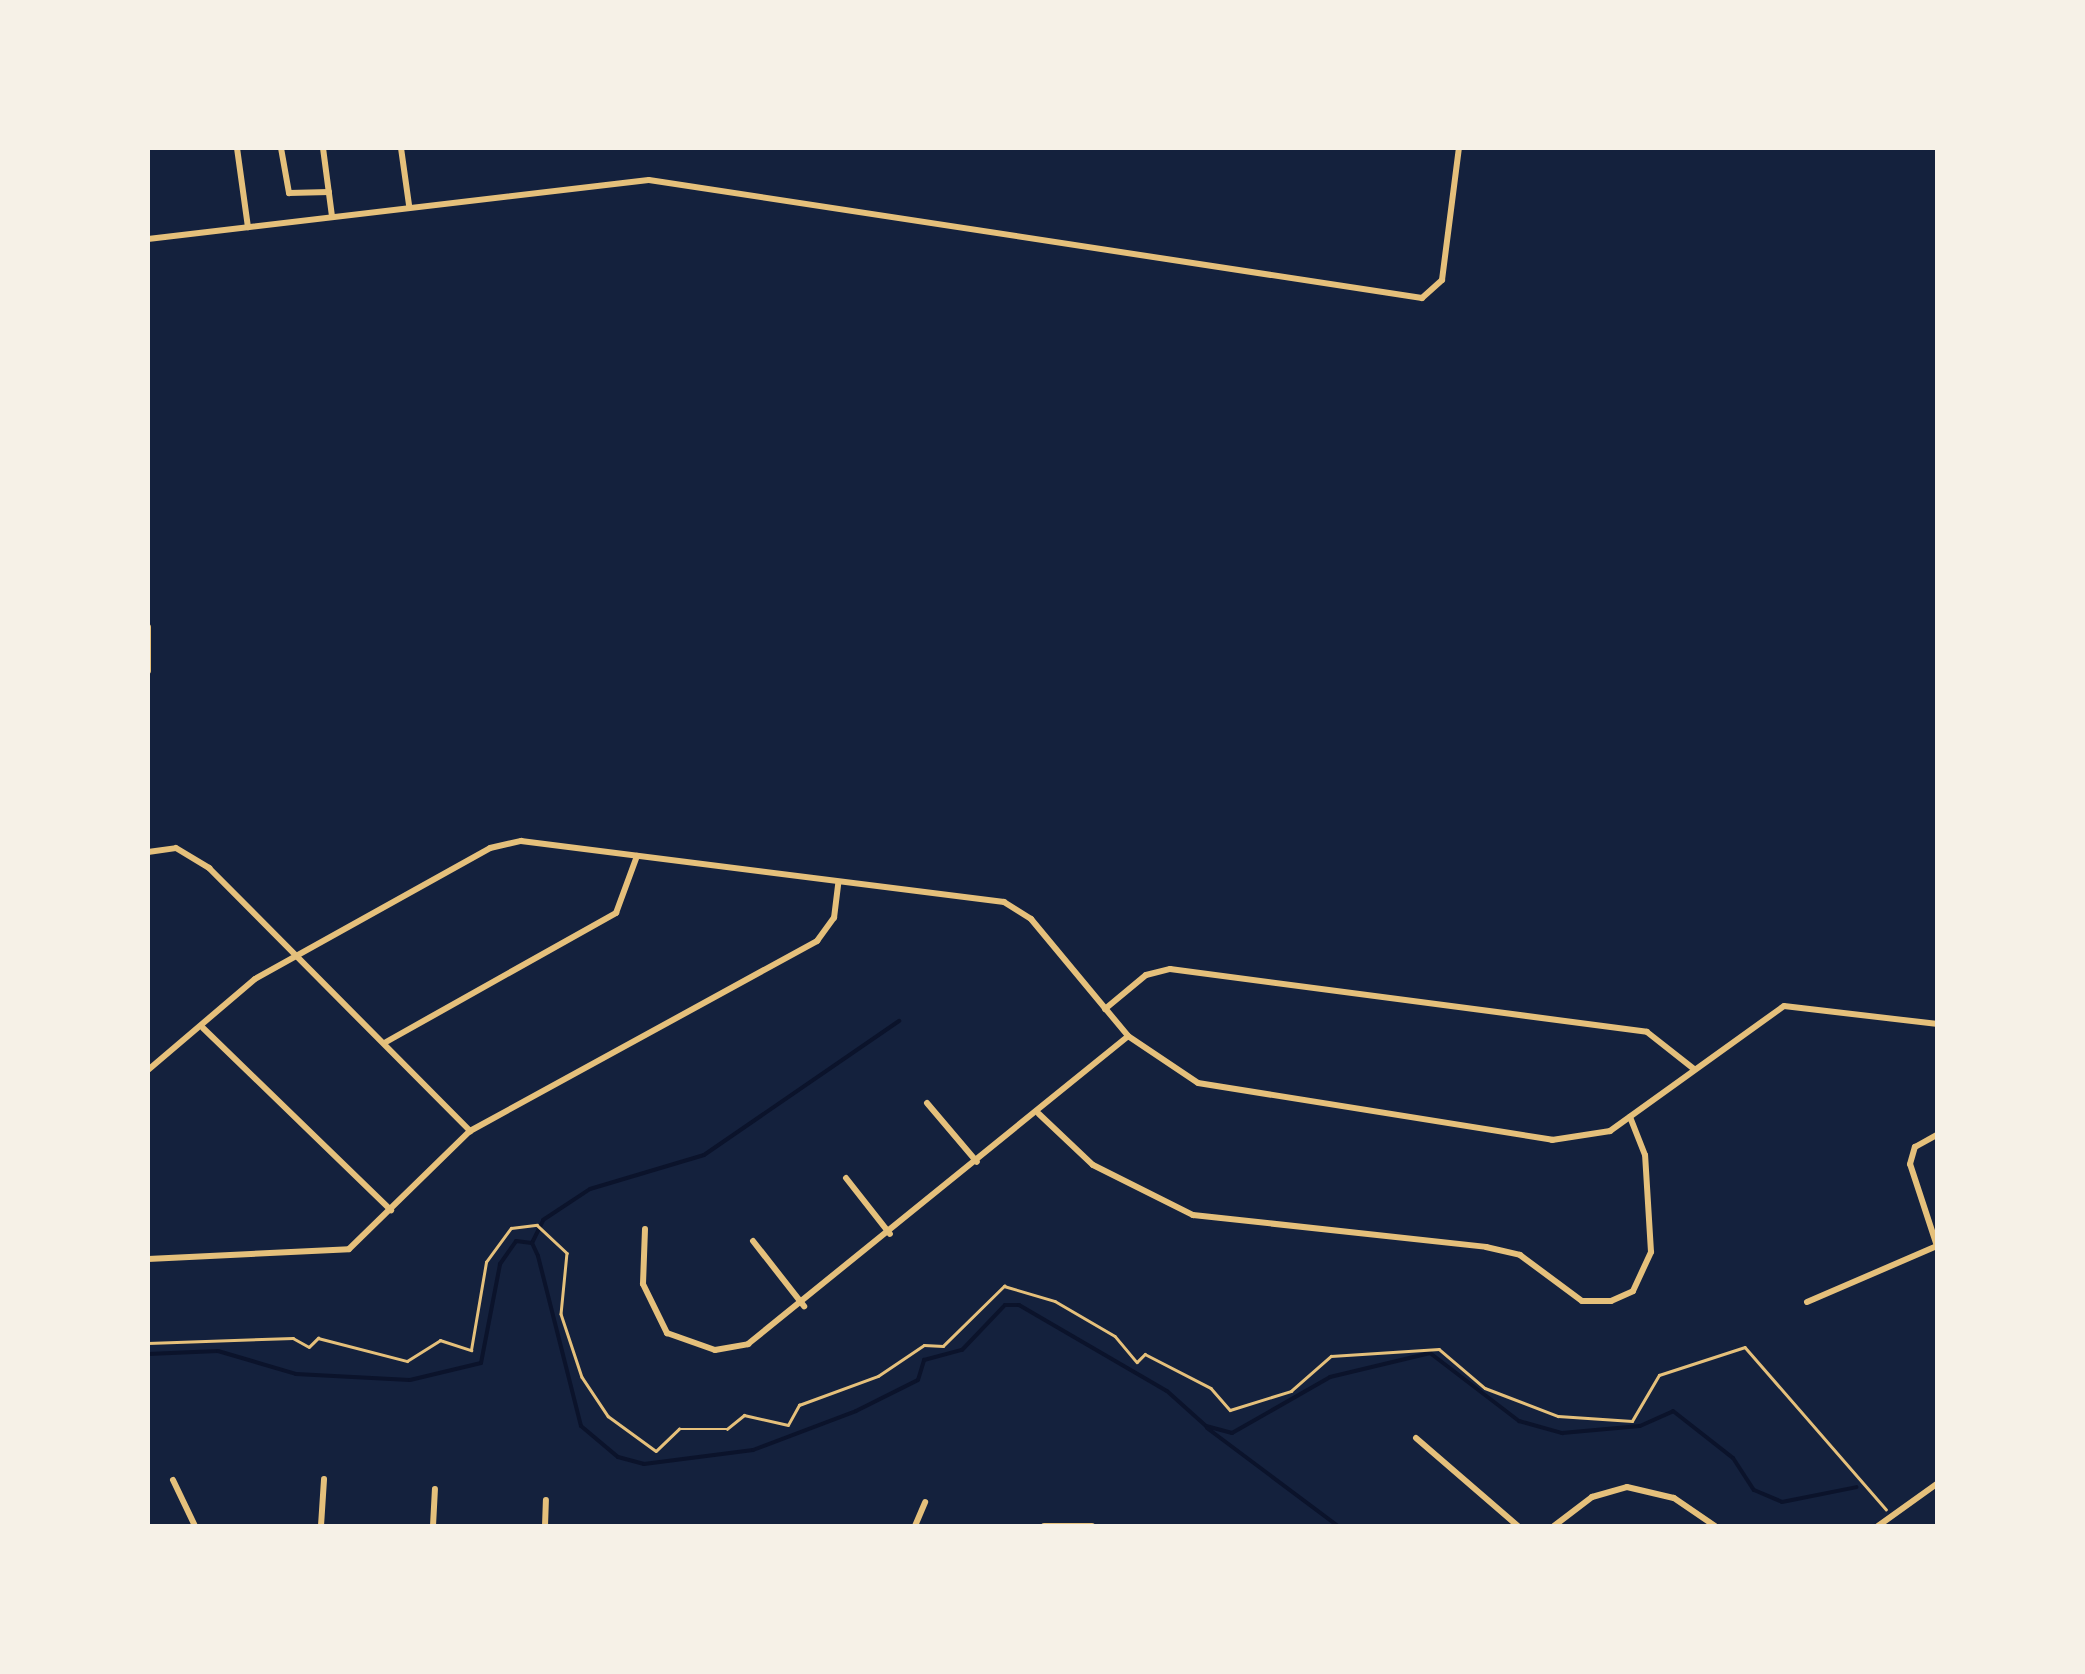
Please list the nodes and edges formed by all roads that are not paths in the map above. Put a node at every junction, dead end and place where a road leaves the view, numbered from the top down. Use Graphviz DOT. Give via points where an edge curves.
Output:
graph roads {
  1 [pos="237,148"];
  2 [pos="280,148"];
  3 [pos="323,148"];
  4 [pos="400,148"];
  5 [pos="1460,148"];
  6 [pos="329,192"];
  7 [pos="409,205"];
  8 [pos="332,216"];
  9 [pos="248,227"];
  10 [pos="148,238"];
  11 [pos="148,627"];
  12 [pos="148,670"];
  13 [pos="148,852"];
  14 [pos="637,856"];
  15 [pos="838,883"];
  16 [pos="298,954"];
  17 [pos="1105,1009"];
  18 [pos="1938,1024"];
  19 [pos="204,1028"];
  20 [pos="1128,1036"];
  21 [pos="386,1042"];
  22 [pos="1694,1069"];
  23 [pos="148,1070"];
  24 [pos="926,1103"];
  25 [pos="1038,1114"];
  26 [pos="1630,1117"];
  27 [pos="470,1131"];
  28 [pos="1938,1134"];
  29 [pos="977,1162"];
  30 [pos="846,1178"];
  31 [pos="391,1210"];
  32 [pos="646,1229"];
  33 [pos="890,1234"];
  34 [pos="753,1241"];
  35 [pos="1937,1247"];
  36 [pos="148,1259"];
  37 [pos="1807,1302"];
  38 [pos="804,1306"];
  39 [pos="1416,1438"];
  40 [pos="324,1479"];
  41 [pos="174,1480"];
  42 [pos="1938,1483"];
  43 [pos="436,1489"];
  44 [pos="546,1500"];
  45 [pos="925,1502"];
  46 [pos="195,1526"];
  47 [pos="321,1526"];
  48 [pos="433,1526"];
  49 [pos="545,1526"];
  50 [pos="915,1526"];
  51 [pos="1044,1526"];
  52 [pos="1092,1526"];
  53 [pos="1518,1526"];
  54 [pos="1554,1526"];
  55 [pos="1715,1526"];
  56 [pos="1878,1526"];
  1 -- 9 [label="street"];
  2 -- 6 [label="street" via="290,192"];
  3 -- 6 [label="street"];
  4 -- 7 [label="street"];
  5 -- 7 [label="street" via="1442,280 1429,296 1389,296 649,180"];
  6 -- 8 [label="street"];
  7 -- 8 [label="street"];
  8 -- 9 [label="street"];
  9 -- 10 [label="street"];
  11 -- 12 [label="street"];
  13 -- 16 [label="street" via="194,856"];
  14 -- 15 [label="street"];
  14 -- 16 [label="street" via="512,841"];
  14 -- 21 [label="street" via="616,913"];
  15 -- 17 [label="street" via="1004,902 1031,918"];
  15 -- 27 [label="street" via="834,918 810,946"];
  16 -- 19 [label="street"];
  16 -- 21 [label="street"];
  17 -- 20 [label="street"];
  17 -- 22 [label="street" via="1146,974 1170,969 1646,1032"];
  18 -- 22 [label="street" via="1784,1006"];
  19 -- 23 [label="street"];
  19 -- 31 [label="street"];
  20 -- 25 [label="street"];
  20 -- 26 [label="street" via="1160,1063 1238,1096 1552,1140 1598,1136"];
  21 -- 27 [label="street"];
  22 -- 26 [label="street"];
  24 -- 29 [label="street"];
  25 -- 26 [label="street" via="1093,1165 1193,1215 1486,1247 1520,1256 1582,1300 1611,1301 1632,1291 1651,1252 1645,1155"];
  25 -- 29 [label="street"];
  27 -- 31 [label="street"];
  28 -- 35 [label="street" via="1915,1147 1910,1164"];
  29 -- 33 [label="street"];
  30 -- 33 [label="street"];
  31 -- 36 [label="street" via="363,1241 334,1254"];
  32 -- 38 [label="street" via="644,1284 667,1333 684,1343 748,1344"];
  33 -- 38 [label="street"];
  34 -- 38 [label="street"];
  35 -- 37 [label="street"];
  39 -- 53 [label="street"];
  40 -- 47 [label="street"];
  41 -- 46 [label="street"];
  42 -- 56 [label="street"];
  43 -- 48 [label="street"];
  44 -- 49 [label="street"];
  45 -- 50 [label="street"];
  51 -- 52 [label="street"];
  54 -- 55 [label="street" via="1592,1497 1627,1487 1674,1498"];
}
